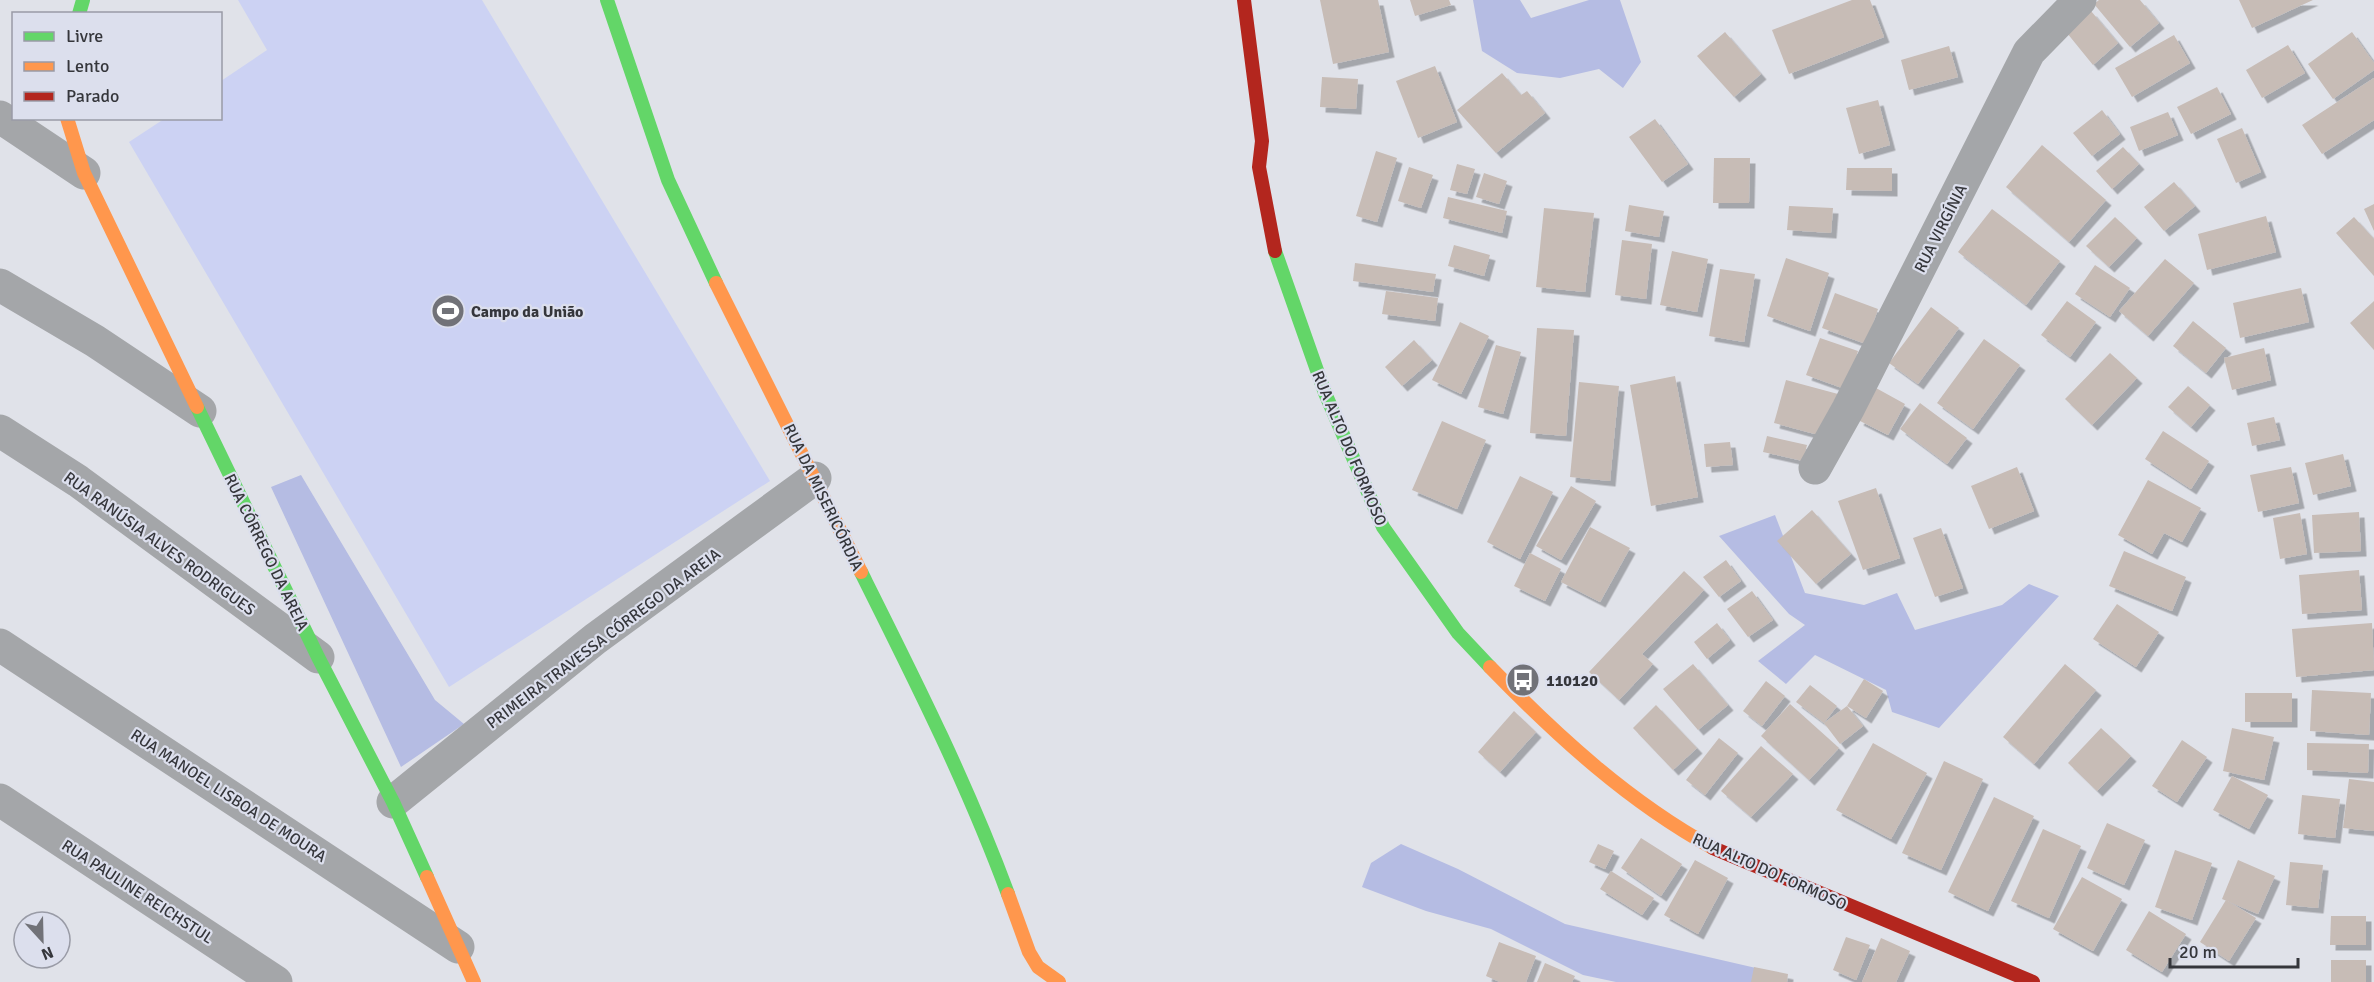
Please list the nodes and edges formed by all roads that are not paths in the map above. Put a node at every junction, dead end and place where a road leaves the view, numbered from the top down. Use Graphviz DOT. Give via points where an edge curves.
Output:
graph roads {
  1 [pos="607,0"];
  2 [pos="1244,0"];
  3 [pos="2080,0"];
  4 [pos="0,117"];
  5 [pos="68,120"];
  6 [pos="84,173"];
  7 [pos="0,285"];
  8 [pos="200,411"];
  9 [pos="0,431"];
  10 [pos="1815,468"];
  11 [pos="815,478"];
  12 [pos="0,645"];
  13 [pos="318,657"];
  14 [pos="0,800"];
  15 [pos="393,802"];
  16 [pos="458,947"];
  17 [pos="276,982"];
  18 [pos="474,982"];
  19 [pos="1059,982"];
  20 [pos="2033,982"];
  1 -- 11 [label="street, RUA DA MISERICÓRDIA" via="668,180"];
  2 -- 20 [label="street, RUA ALTO DO FORMOSO" via="1262,141 1259,167 1272,242 1325,393 1383,527 1458,633 1521,699 1587,759 1678,829 1728,856"];
  3 -- 10 [label="street, RUA VIRGÍNIA" via="2029,52"];
  4 -- 6 [label="street"];
  5 -- 6 [label="street, RUA CÓRREGO DA AREIA"];
  6 -- 8 [label="street, RUA CÓRREGO DA AREIA"];
  7 -- 8 [label="street" via="95,341"];
  8 -- 13 [label="street, RUA CÓRREGO DA AREIA"];
  9 -- 13 [label="street, RUA RANÚSIA ALVES RODRIGUES" via="78,481"];
  11 -- 15 [label="street, PRIMEIRA TRAVESSA CÓRREGO DA AREIA" via="595,639"];
  11 -- 19 [label="street, RUA DA MISERICÓRDIA" via="954,759 1029,952 1038,968"];
  12 -- 16 [label="street, RUA MANOEL LISBOA DE MOURA"];
  13 -- 15 [label="street, RUA CÓRREGO DA AREIA"];
  14 -- 17 [label="street, RUA PAULINE REICHSTUL"];
  15 -- 16 [label="street, RUA CÓRREGO DA AREIA"];
  16 -- 18 [label="street, RUA CÓRREGO DA AREIA"];
}
